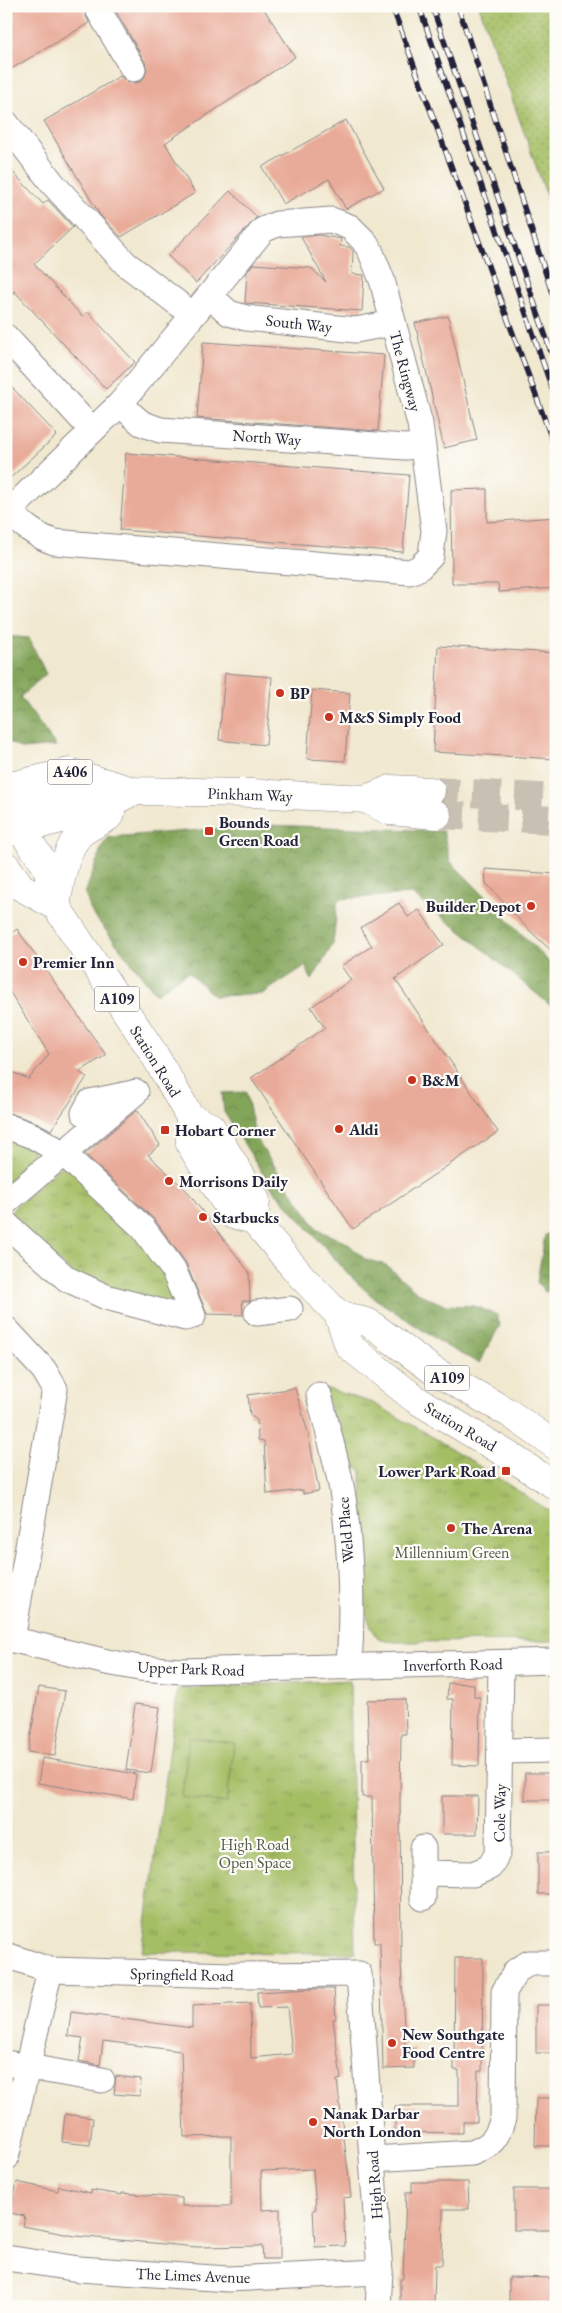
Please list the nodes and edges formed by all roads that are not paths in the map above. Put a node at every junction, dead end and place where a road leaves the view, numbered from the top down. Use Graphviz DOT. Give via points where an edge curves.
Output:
graph roads {
  1 [pos="96,6"];
  2 [pos="133,69"];
  3 [pos="6,123"];
  4 [pos="210,296"];
  5 [pos="193,316"];
  6 [pos="393,323"];
  7 [pos="6,337"];
  8 [pos="120,404"];
  9 [pos="92,430"];
  10 [pos="422,446"];
  11 [pos="8,513"];
  12 [pos="6,786"];
  13 [pos="122,797"];
  14 [pos="6,800"];
  15 [pos="434,803"];
  16 [pos="10,824"];
  17 [pos="6,866"];
  18 [pos="56,906"];
  19 [pos="6,1126"];
  20 [pos="64,1154"];
  21 [pos="6,1202"];
  22 [pos="6,1224"];
  23 [pos="290,1309"];
  24 [pos="257,1313"];
  25 [pos="338,1314"];
  26 [pos="6,1329"];
  27 [pos="319,1395"];
  28 [pos="494,1405"];
  29 [pos="556,1446"];
  30 [pos="508,1455"];
  31 [pos="556,1486"];
  32 [pos="9,1639"];
  33 [pos="556,1662"];
  34 [pos="501,1664"];
  35 [pos="350,1667"];
  36 [pos="556,1750"];
  37 [pos="500,1751"];
  38 [pos="424,1848"];
  39 [pos="423,1873"];
  40 [pos="423,1898"];
  41 [pos="6,1955"];
  42 [pos="556,1963"];
  43 [pos="50,1970"];
  44 [pos="359,1974"];
  45 [pos="17,2066"];
  46 [pos="102,2080"];
  47 [pos="6,2158"];
  48 [pos="373,2159"];
  49 [pos="6,2258"];
  50 [pos="380,2272"];
  51 [pos="378,2307"];
  1 -- 2 [label="street"];
  3 -- 5 [label="street" via="53,184 126,264"];
  4 -- 5 [label="street, The Ringway"];
  4 -- 6 [label="street, South Way" via="229,313 246,318 356,330"];
  4 -- 6 [label="street, The Ringway" via="263,230 277,224 331,220 350,227 370,250"];
  5 -- 8 [label="street, The Ringway"];
  6 -- 10 [label="street, The Ringway" via="420,424"];
  7 -- 9 [label="street"];
  8 -- 9 [label="street, The Ringway"];
  8 -- 10 [label="street, North Way" via="141,423 160,430"];
  9 -- 11 [label="street, The Ringway"];
  10 -- 11 [label="street, The Ringway" via="434,531 431,556 410,572 54,542 35,533"];
  12 -- 13 [label="main road, Pinkham Way / A406" via="69,772"];
  13 -- 14 [label="main road"];
  13 -- 15 [label="main road, Pinkham Way / A406" via="251,792 366,798 392,789"];
  13 -- 16 [label="main road, Pinkham Way / A406" via="76,815"];
  13 -- 18 [label="main road" via="108,817 81,834 73,846 63,870"];
  16 -- 18 [label="main road, Station Road / A109" via="47,867"];
  17 -- 18 [label="main road, Station Road / A109" via="21,887"];
  18 -- 25 [label="main road, Station Road / A109" via="154,1054 190,1117 190,1144 233,1215 254,1220"];
  19 -- 20 [label="street" via="33,1136"];
  20 -- 20 [label="street" via="136,1092 90,1102"];
  20 -- 21 [label="street"];
  20 -- 22 [label="street" via="143,1228 173,1269 193,1316 184,1318 106,1298 67,1279"];
  23 -- 24 [label="street"];
  25 -- 28 [label="main road, Station Road / A109" via="370,1323 434,1371"];
  25 -- 30 [label="main road, Station Road / A109" via="349,1346 414,1399"];
  26 -- 32 [label="street" via="44,1370 55,1389"];
  27 -- 35 [label="street, Weld Place" via="344,1509"];
  28 -- 29 [label="main road, Station Road / A109"];
  28 -- 30 [label="main road" via="487,1420 510,1434"];
  30 -- 31 [label="main road, Station Road / A109"];
  32 -- 35 [label="street, Upper Park Road" via="139,1668"];
  33 -- 34 [label="street, Inverforth Road"];
  34 -- 35 [label="street, Inverforth Road"];
  34 -- 37 [label="street, Cole Way"];
  36 -- 37 [label="street"];
  37 -- 39 [label="street, Cole Way" via="498,1852 490,1867 473,1874"];
  38 -- 39 [label="street"];
  39 -- 40 [label="street"];
  41 -- 43 [label="street, Springfield Road"];
  42 -- 48 [label="street" via="529,1963 516,1971 504,1992 503,2118 498,2136 472,2154"];
  43 -- 44 [label="street, Springfield Road" via="234,1975"];
  43 -- 45 [label="street"];
  44 -- 48 [label="street, High Road"];
  45 -- 46 [label="street"];
  45 -- 47 [label="street"];
  48 -- 50 [label="street, High Road"];
  49 -- 50 [label="street, The Limes Avenue" via="79,2268 228,2278"];
  50 -- 51 [label="street, High Road"];
}
